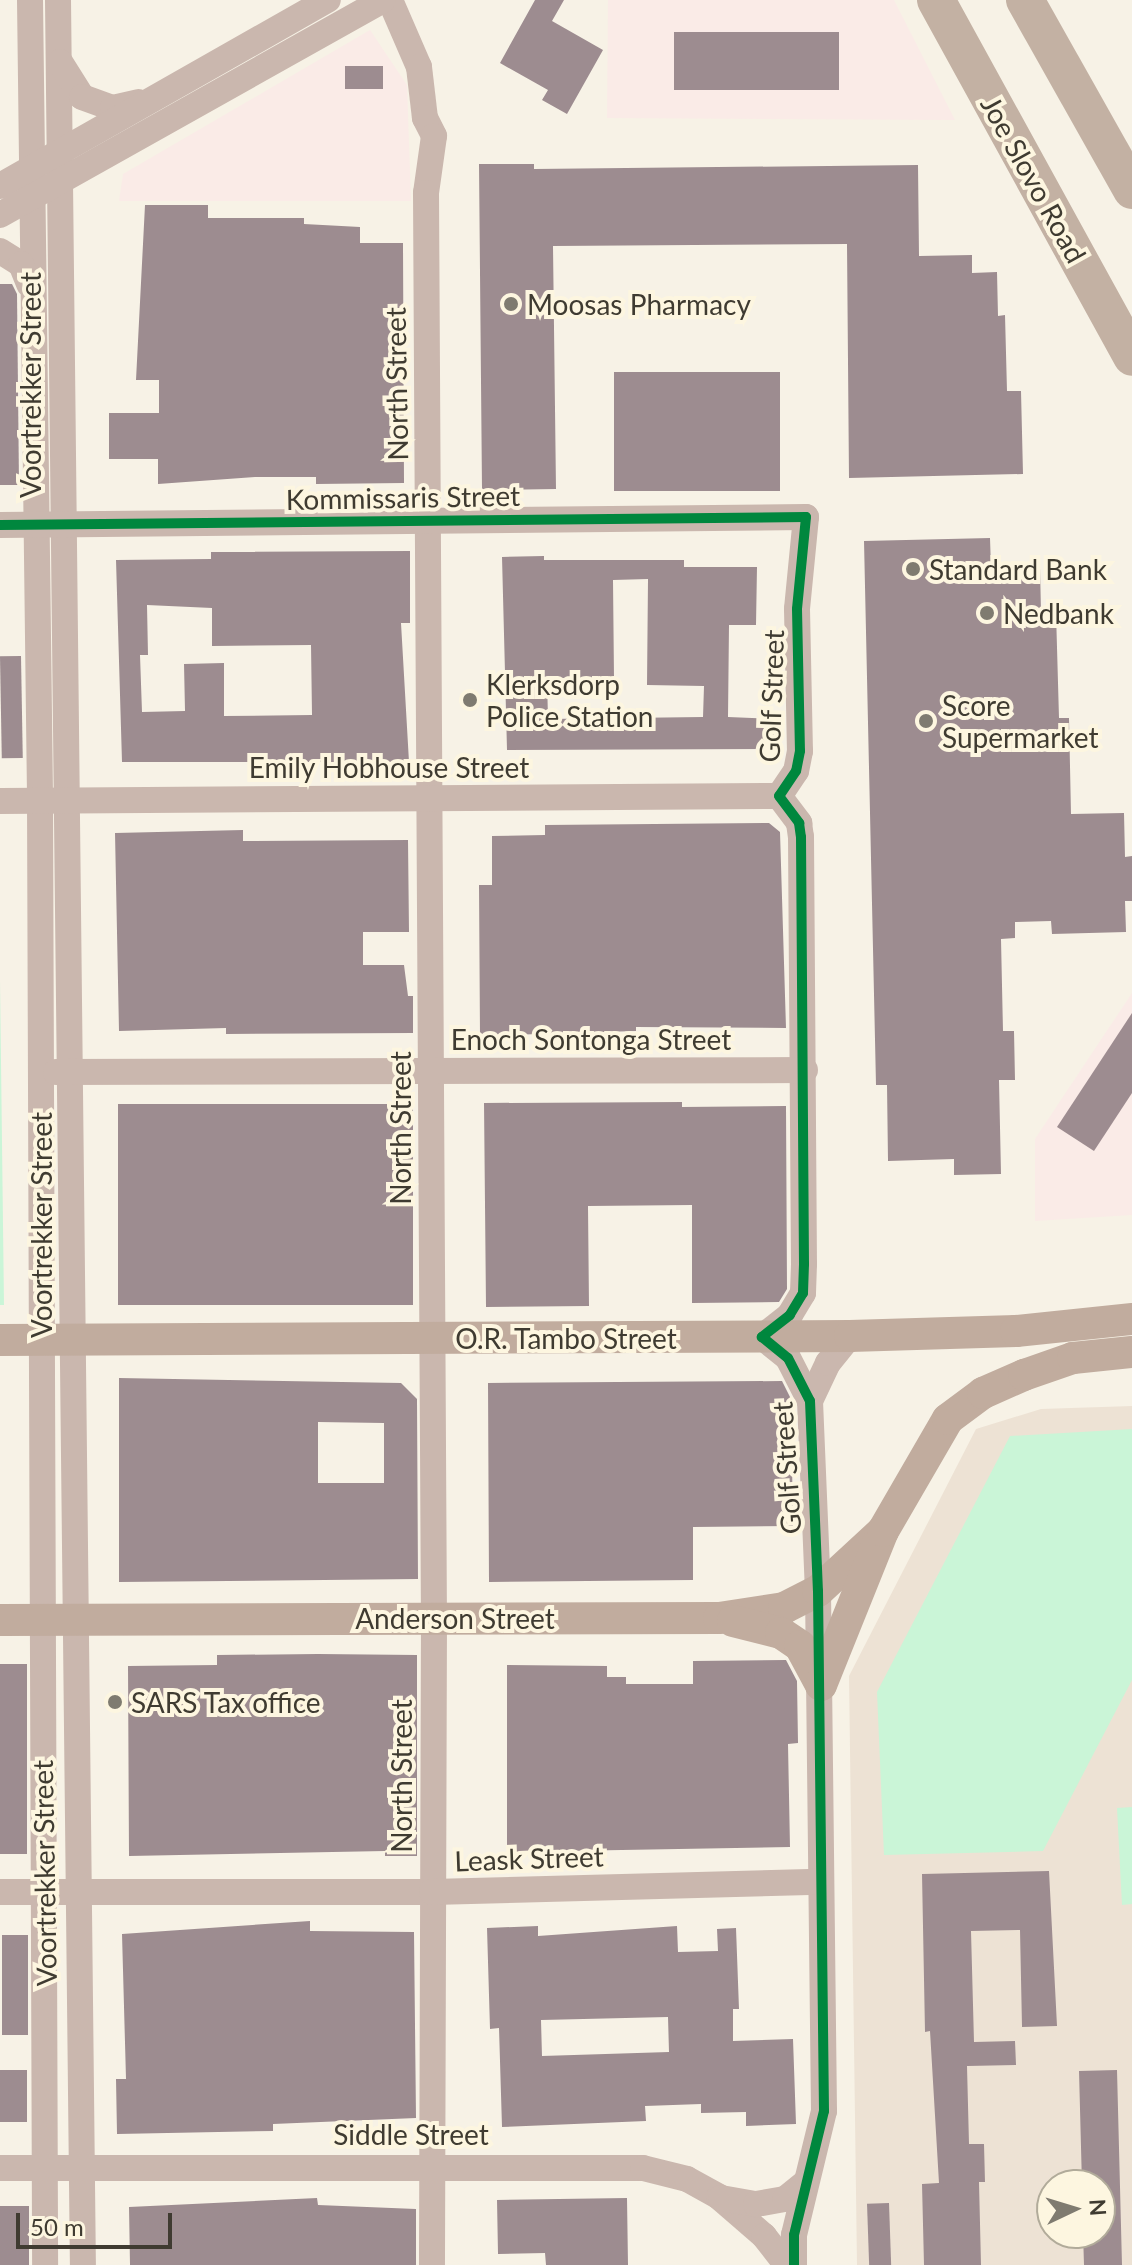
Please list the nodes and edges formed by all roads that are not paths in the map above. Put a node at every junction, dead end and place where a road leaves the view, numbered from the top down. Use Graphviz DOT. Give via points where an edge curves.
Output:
graph roads {
  1 [pos="30,0"];
  2 [pos="58,0"];
  3 [pos="328,0"];
  4 [pos="383,0"];
  5 [pos="390,0"];
  6 [pos="936,0"];
  7 [pos="1025,0"];
  8 [pos="59,58"];
  9 [pos="166,95"];
  10 [pos="58,152"];
  11 [pos="29,168"];
  12 [pos="60,185"];
  13 [pos="0,186"];
  14 [pos="1132,190"];
  15 [pos="30,201"];
  16 [pos="0,215"];
  17 [pos="0,251"];
  18 [pos="30,291"];
  19 [pos="1132,357"];
  20 [pos="806,517"];
  21 [pos="429,522"];
  22 [pos="0,525"];
  23 [pos="36,526"];
  24 [pos="63,526"];
  25 [pos="779,796"];
  26 [pos="431,799"];
  27 [pos="0,801"];
  28 [pos="40,801"];
  29 [pos="67,801"];
  30 [pos="805,1070"];
  31 [pos="40,1071"];
  32 [pos="432,1072"];
  33 [pos="72,1073"];
  34 [pos="1132,1319"];
  35 [pos="850,1336"];
  36 [pos="762,1337"];
  37 [pos="432,1339"];
  38 [pos="0,1340"];
  39 [pos="58,1340"];
  40 [pos="1132,1352"];
  41 [pos="810,1401"];
  42 [pos="883,1531"];
  43 [pos="818,1591"];
  44 [pos="434,1618"];
  45 [pos="719,1618"];
  46 [pos="0,1620"];
  47 [pos="58,1620"];
  48 [pos="821,1685"];
  49 [pos="819,1882"];
  50 [pos="0,1892"];
  51 [pos="40,1892"];
  52 [pos="432,1892"];
  53 [pos="76,1894"];
  54 [pos="432,2165"];
  55 [pos="0,2168"];
  56 [pos="46,2168"];
  57 [pos="81,2168"];
  58 [pos="806,2182"];
  59 [pos="719,2197"];
  60 [pos="45,2265"];
  61 [pos="83,2265"];
  62 [pos="432,2265"];
  63 [pos="787,2265"];
  64 [pos="794,2265"];
  1 -- 11 [label="street, Voortrekker Street"];
  2 -- 8 [label="street, Voortrekker Street"];
  3 -- 9 [label="street"];
  4 -- 12 [label="street"];
  5 -- 21 [label="street, North Street" via="419,67 425,118 434,136 426,193"];
  6 -- 19 [label="highway, Joe Slovo Road"];
  7 -- 14 [label="highway"];
  8 -- 9 [label="street" via="71,85 98,104 113,108"];
  8 -- 10 [label="street, Voortrekker Street"];
  9 -- 10 [label="street"];
  10 -- 11 [label="street"];
  10 -- 12 [label="street, Voortrekker Street"];
  11 -- 13 [label="street"];
  11 -- 15 [label="street, Voortrekker Street"];
  12 -- 15 [label="street"];
  12 -- 24 [label="street, Voortrekker Street"];
  15 -- 16 [label="street"];
  15 -- 18 [label="street, Voortrekker Street"];
  17 -- 18 [label="street" via="21,264"];
  18 -- 23 [label="street, Voortrekker Street"];
  20 -- 21 [label="street, Kommissaris Street"];
  20 -- 25 [label="street, Golf Street" via="797,609 800,751 796,771"];
  21 -- 24 [label="street, Kommissaris Street"];
  21 -- 26 [label="street, North Street"];
  22 -- 23 [label="street, Kommissaris Street"];
  23 -- 24 [label="street, Kommissaris Street"];
  23 -- 28 [label="street, Voortrekker Street"];
  24 -- 29 [label="street, Voortrekker Street"];
  25 -- 26 [label="street, Emily Hobhouse Street"];
  25 -- 30 [label="street, Golf Street" via="799,823 801,837"];
  26 -- 29 [label="street, Emily Hobhouse Street"];
  26 -- 32 [label="street, North Street"];
  27 -- 28 [label="street, Emily Hobhouse Street"];
  28 -- 29 [label="street, Emily Hobhouse Street"];
  28 -- 31 [label="street, Voortrekker Street"];
  29 -- 33 [label="street, Voortrekker Street"];
  30 -- 32 [label="street, Enoch Sontonga Street"];
  30 -- 36 [label="street, Golf Street" via="803,1293 790,1315"];
  31 -- 33 [label="street, Enoch Sontonga Street"];
  31 -- 39 [label="street, Voortrekker Street"];
  32 -- 33 [label="street, Enoch Sontonga Street"];
  32 -- 37 [label="street, North Street"];
  33 -- 39 [label="street, Voortrekker Street"];
  34 -- 35 [label="main road, O.R. Tambo Street" via="1016,1331"];
  35 -- 36 [label="main road, O.R. Tambo Street"];
  35 -- 41 [label="street, Golf Street" via="828,1363"];
  36 -- 37 [label="main road, O.R. Tambo Street"];
  36 -- 41 [label="street, Golf Street" via="788,1358"];
  37 -- 39 [label="main road, O.R. Tambo Street"];
  37 -- 44 [label="street, North Street"];
  38 -- 39 [label="main road, O.R. Tambo Street"];
  39 -- 47 [label="street, Voortrekker Street"];
  40 -- 42 [label="main road" via="1073,1358 983,1393 948,1419"];
  41 -- 43 [label="street, Golf Street"];
  42 -- 43 [label="main road, Anderson Street"];
  42 -- 48 [label="main road"];
  43 -- 45 [label="main road, Anderson Street" via="784,1608"];
  43 -- 48 [label="street, Golf Street"];
  44 -- 45 [label="main road, Anderson Street"];
  44 -- 47 [label="main road, Anderson Street"];
  44 -- 52 [label="street, North Street"];
  45 -- 48 [label="main road" via="781,1633 800,1646"];
  46 -- 47 [label="main road, Anderson Street"];
  47 -- 51 [label="street, Voortrekker Street"];
  47 -- 53 [label="street, Voortrekker Street"];
  48 -- 49 [label="street, Golf Street"];
  49 -- 52 [label="street, Leask Street"];
  49 -- 58 [label="street, Golf Street" via="824,2111"];
  50 -- 51 [label="street, Leask Street"];
  51 -- 53 [label="street, Leask Street"];
  51 -- 56 [label="street, Voortrekker Street"];
  52 -- 53 [label="street, Leask Street"];
  52 -- 54 [label="street, North Street"];
  53 -- 57 [label="street, Voortrekker Street"];
  54 -- 57 [label="street, Siddle Street"];
  54 -- 59 [label="street, Siddle Street" via="643,2168 687,2179"];
  54 -- 62 [label="street, North Street"];
  55 -- 56 [label="street, Siddle Street"];
  56 -- 57 [label="street, Siddle Street"];
  56 -- 60 [label="street, Voortrekker Street"];
  57 -- 61 [label="street, Voortrekker Street"];
  58 -- 59 [label="street" via="785,2199 756,2204"];
  58 -- 64 [label="street, Golf Street" via="794,2235"];
  59 -- 63 [label="street, Siddle Street"];
}
